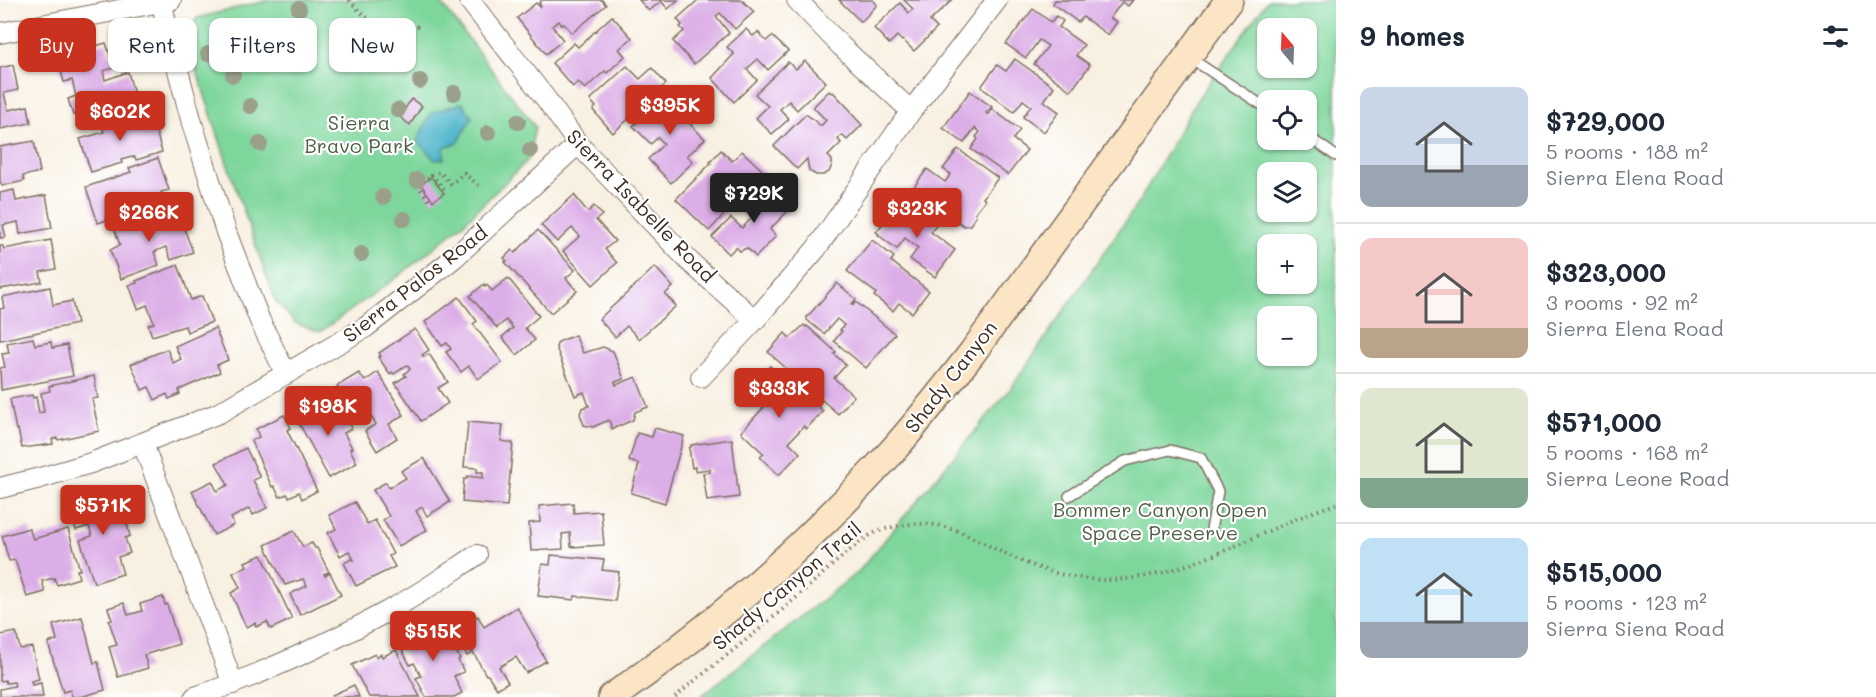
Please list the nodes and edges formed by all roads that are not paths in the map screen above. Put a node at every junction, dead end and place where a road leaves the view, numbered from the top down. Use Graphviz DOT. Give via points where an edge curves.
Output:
graph roads {
  1 [pos="469,0"];
  2 [pos="797,0"];
  3 [pos="997,0"];
  4 [pos="1229,0"];
  5 [pos="166,1"];
  6 [pos="0,33"];
  7 [pos="1188,56"];
  8 [pos="1257,102"];
  9 [pos="911,111"];
  10 [pos="1317,143"];
  11 [pos="578,144"];
  12 [pos="1336,156"];
  13 [pos="755,320"];
  14 [pos="286,375"];
  15 [pos="700,377"];
  16 [pos="143,444"];
  17 [pos="0,488"];
  18 [pos="1069,496"];
  19 [pos="1211,530"];
  20 [pos="477,555"];
  21 [pos="233,684"];
  22 [pos="195,697"];
  23 [pos="612,697"];
  1 -- 11 [label="street, Sierra Isabelle Road"];
  2 -- 9 [label="street"];
  3 -- 9 [label="street"];
  4 -- 7 [label="main road, Shady Canyon"];
  5 -- 6 [label="street"];
  5 -- 14 [label="street" via="167,29 226,232 260,321"];
  7 -- 8 [label="lane"];
  7 -- 23 [label="main road, Shady Canyon" via="972,353 886,458 744,598"];
  9 -- 13 [label="street" via="816,249"];
  10 -- 12 [label="lane"];
  11 -- 13 [label="street, Sierra Isabelle Road" via="690,262"];
  11 -- 14 [label="street, Sierra Palos Road" via="454,258 366,327"];
  13 -- 15 [label="street"];
  14 -- 16 [label="street, Sierra Palos Road" via="219,413"];
  16 -- 17 [label="street, Sierra Palos Road"];
  16 -- 21 [label="street"];
  18 -- 19 [label="lane" via="1125,461 1170,450 1201,458 1218,491"];
  20 -- 21 [label="street" via="389,611"];
  21 -- 22 [label="street"];
}
